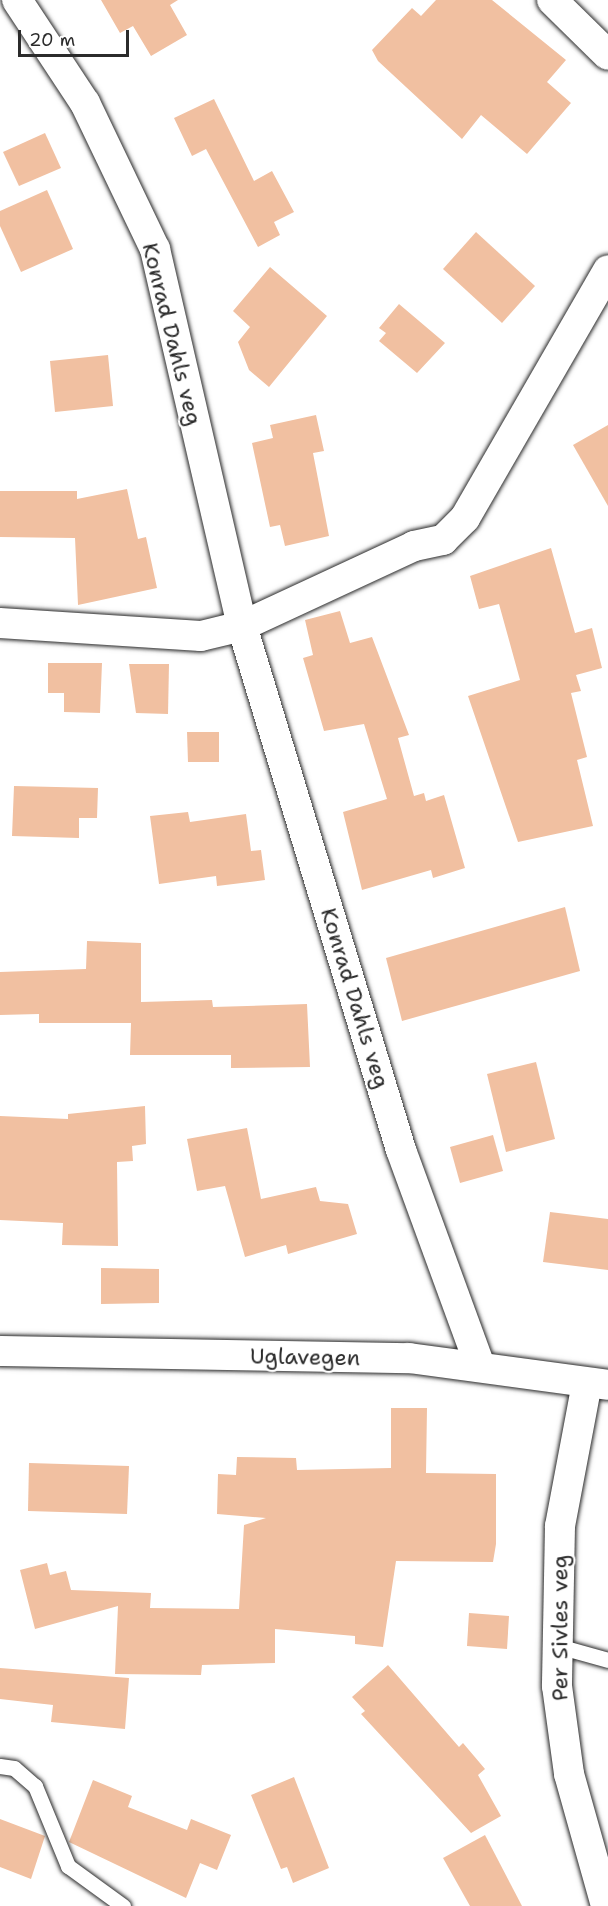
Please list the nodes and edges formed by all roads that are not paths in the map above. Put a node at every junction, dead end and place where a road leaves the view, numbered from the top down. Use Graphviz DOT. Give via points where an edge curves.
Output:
graph roads {
  1 [pos="17,0"];
  2 [pos="552,0"];
  3 [pos="608,55"];
  4 [pos="608,270"];
  5 [pos="0,622"];
  6 [pos="242,626"];
  7 [pos="0,1351"];
  8 [pos="480,1366"];
  9 [pos="597,1384"];
  10 [pos="558,1646"];
  11 [pos="608,1660"];
  12 [pos="0,1766"];
  13 [pos="123,1906"];
  14 [pos="606,1906"];
  1 -- 6 [label="street, Konrad Dahls veg" via="85,103 155,249"];
  2 -- 3 [label="street"];
  4 -- 6 [label="street" via="465,518 443,540 414,546"];
  5 -- 6 [label="street" via="201,636"];
  6 -- 8 [label="street, Konrad Dahls veg" via="401,1150"];
  7 -- 8 [label="street, Uglavegen" via="409,1358"];
  8 -- 9 [label="street, Uglavegen"];
  9 -- 10 [label="street, Per Sivles veg" via="560,1526"];
  10 -- 11 [label="lane"];
  10 -- 14 [label="street, Per Sivles veg" via="556,1686 569,1774"];
  12 -- 13 [label="lane" via="14,1768 34,1786 68,1866"];
}
